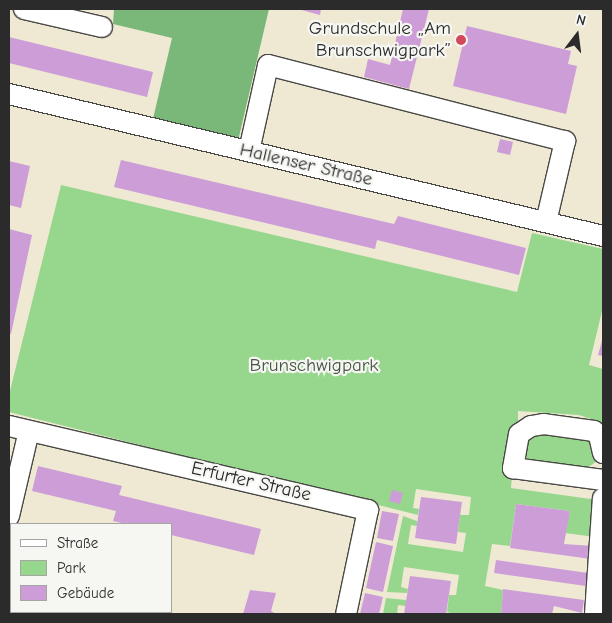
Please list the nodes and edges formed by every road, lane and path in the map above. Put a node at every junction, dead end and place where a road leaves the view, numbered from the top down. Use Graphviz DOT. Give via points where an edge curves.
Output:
graph roads {
  1 [pos="24,9"];
  2 [pos="102,27"];
  3 [pos="9,94"];
  4 [pos="249,151"];
  5 [pos="546,222"];
  6 [pos="603,236"];
  7 [pos="9,426"];
  8 [pos="29,431"];
  9 [pos="603,453"];
  10 [pos="603,480"];
  11 [pos="603,498"];
  12 [pos="9,516"];
  13 [pos="346,614"];
  14 [pos="595,614"];
  1 -- 2 [label="street"];
  3 -- 4 [label="street, Hallenser Straße"];
  4 -- 5 [label="street, Hallenser Straße"];
  4 -- 5 [label="street" via="268,65 565,141"];
  5 -- 6 [label="street, Hallenser Straße"];
  7 -- 8 [label="street, Erfurter Straße"];
  8 -- 12 [label="street"];
  8 -- 13 [label="street, Erfurter Straße" via="368,510"];
  9 -- 10 [label="street" via="600,436 594,431 544,424 531,426 519,434 513,468"];
  11 -- 14 [label="street"];
}
